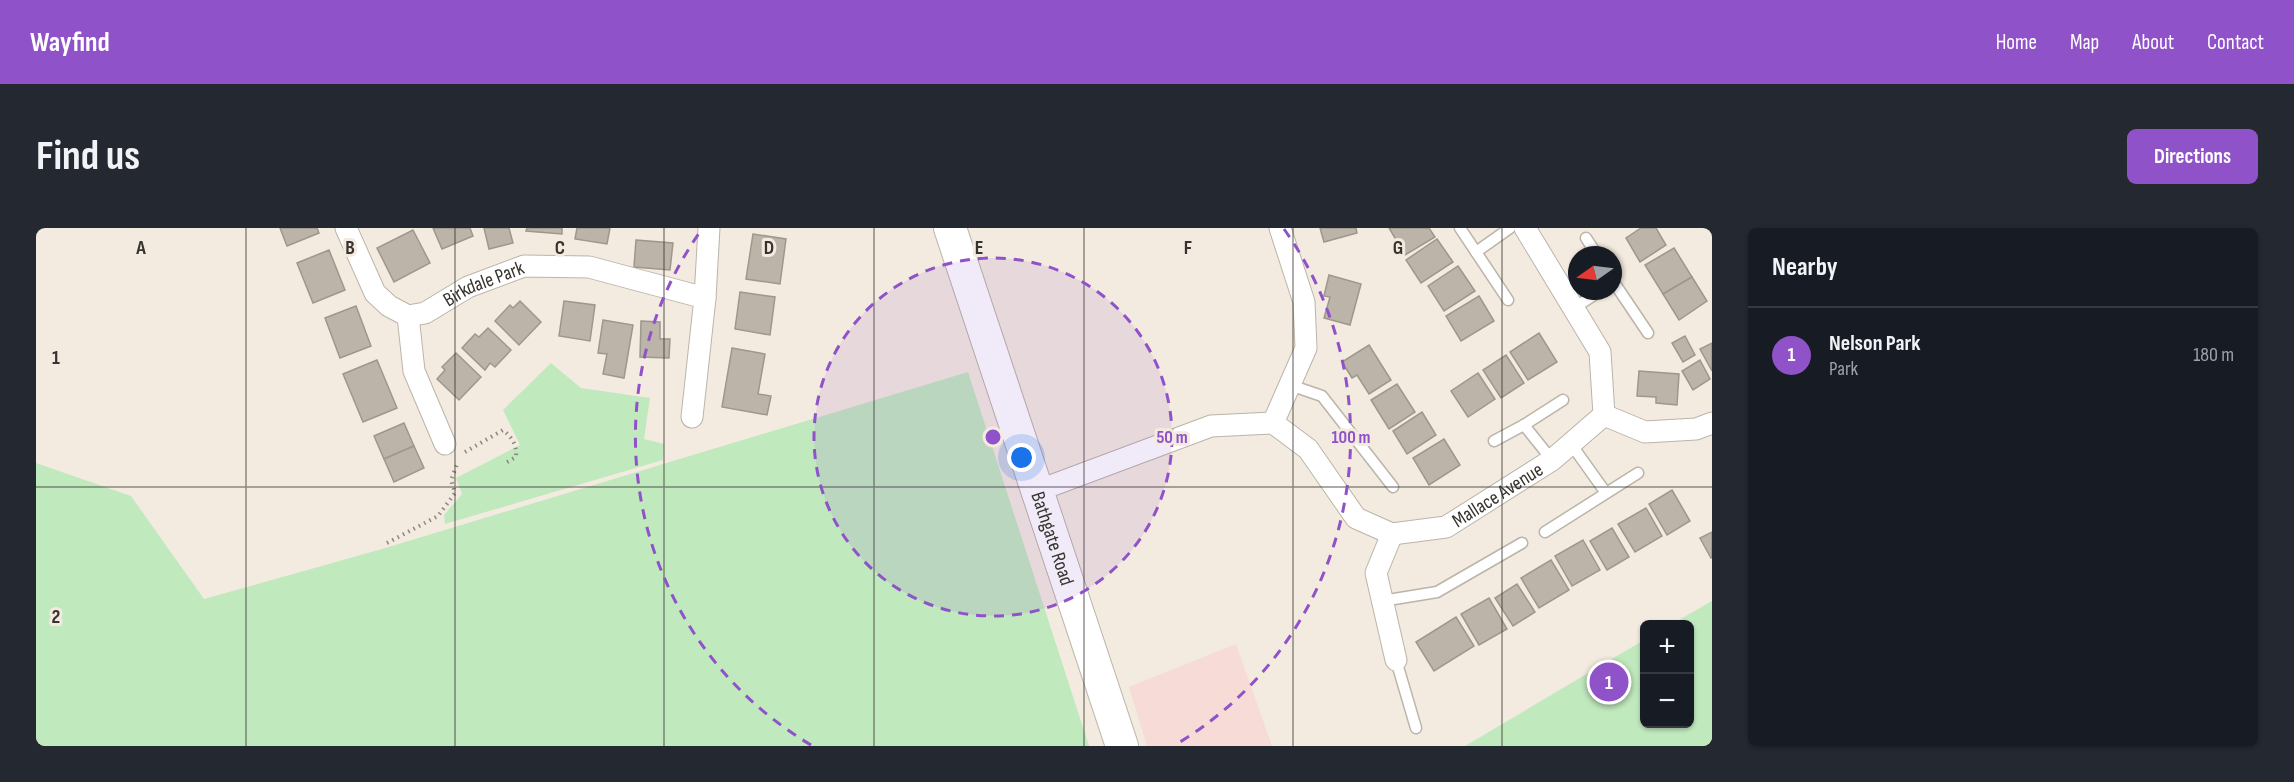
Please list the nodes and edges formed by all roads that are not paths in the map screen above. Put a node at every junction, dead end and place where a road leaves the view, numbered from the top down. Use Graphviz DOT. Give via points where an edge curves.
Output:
graph roads {
  1 [pos="346,228"];
  2 [pos="709,228"];
  3 [pos="950,228"];
  4 [pos="1280,228"];
  5 [pos="1460,228"];
  6 [pos="1510,228"];
  7 [pos="1525,228"];
  8 [pos="1586,238"];
  9 [pos="1591,246"];
  10 [pos="1476,252"];
  11 [pos="1622,295"];
  12 [pos="705,297"];
  13 [pos="1508,300"];
  14 [pos="1586,300"];
  15 [pos="1574,308"];
  16 [pos="408,316"];
  17 [pos="1648,333"];
  18 [pos="1290,385"];
  19 [pos="1563,400"];
  20 [pos="1604,415"];
  21 [pos="692,417"];
  22 [pos="1272,423"];
  23 [pos="1712,423"];
  24 [pos="1524,425"];
  25 [pos="1494,441"];
  26 [pos="445,444"];
  27 [pos="1571,444"];
  28 [pos="1552,460"];
  29 [pos="1638,473"];
  30 [pos="1393,487"];
  31 [pos="1037,490"];
  32 [pos="1606,493"];
  33 [pos="1545,532"];
  34 [pos="1392,534"];
  35 [pos="1522,543"];
  36 [pos="1383,601"];
  37 [pos="1396,660"];
  38 [pos="1416,728"];
  39 [pos="1122,746"];
  1 -- 16 [label="street" via="375,293"];
  2 -- 12 [label="street"];
  3 -- 31 [label="main road, Bathgate Road"];
  4 -- 18 [label="street" via="1304,302 1306,348"];
  5 -- 10 [label="lane"];
  6 -- 10 [label="lane"];
  7 -- 15 [label="street"];
  8 -- 9 [label="lane"];
  10 -- 13 [label="lane"];
  11 -- 17 [label="lane"];
  12 -- 16 [label="street, Birkdale Park" via="589,267 524,266 468,287 425,314"];
  12 -- 21 [label="street"];
  14 -- 15 [label="lane"];
  15 -- 20 [label="street" via="1600,352"];
  16 -- 26 [label="street" via="414,371"];
  18 -- 22 [label="street"];
  18 -- 30 [label="lane" via="1322,396"];
  19 -- 24 [label="lane"];
  20 -- 23 [label="street" via="1645,432 1696,429"];
  20 -- 27 [label="street, Mallace Avenue"];
  22 -- 31 [label="street" via="1211,426"];
  22 -- 34 [label="street" via="1308,449 1356,518"];
  24 -- 25 [label="lane"];
  24 -- 28 [label="lane"];
  27 -- 28 [label="street, Mallace Avenue"];
  27 -- 32 [label="lane"];
  28 -- 34 [label="street, Mallace Avenue" via="1446,527"];
  29 -- 32 [label="lane"];
  31 -- 39 [label="main road, Bathgate Road"];
  32 -- 33 [label="lane"];
  34 -- 36 [label="street" via="1376,573"];
  35 -- 36 [label="lane" via="1437,592"];
  36 -- 37 [label="street"];
  37 -- 38 [label="lane"];
}
